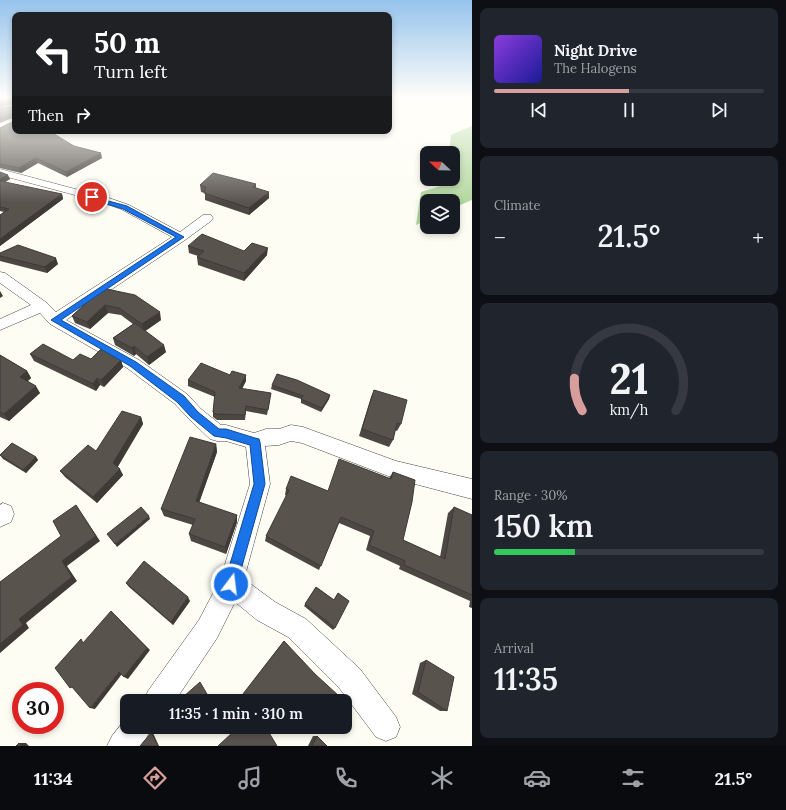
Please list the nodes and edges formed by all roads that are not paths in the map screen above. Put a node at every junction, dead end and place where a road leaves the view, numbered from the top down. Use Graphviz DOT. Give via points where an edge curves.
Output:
graph roads {
  1 [pos="0,172"];
  2 [pos="207,218"];
  3 [pos="181,237"];
  4 [pos="0,276"];
  5 [pos="42,306"];
  6 [pos="55,320"];
  7 [pos="0,325"];
  8 [pos="255,442"];
  9 [pos="472,489"];
  10 [pos="231,584"];
  11 [pos="163,694"];
  12 [pos="386,727"];
  13 [pos="131,734"];
  14 [pos="122,746"];
  1 -- 3 [label="street" via="125,207"];
  2 -- 3 [label="street"];
  3 -- 6 [label="street"];
  4 -- 5 [label="street"];
  5 -- 6 [label="street"];
  5 -- 7 [label="street"];
  6 -- 8 [label="street" via="133,364 181,399 217,433 226,433"];
  8 -- 9 [label="street" via="266,437 279,437 291,433 303,435 401,471"];
  8 -- 10 [label="street" via="260,484"];
  10 -- 11 [label="street" via="208,629"];
  10 -- 12 [label="street" via="266,611 298,628 350,679"];
  13 -- 14 [label="street"];
}
